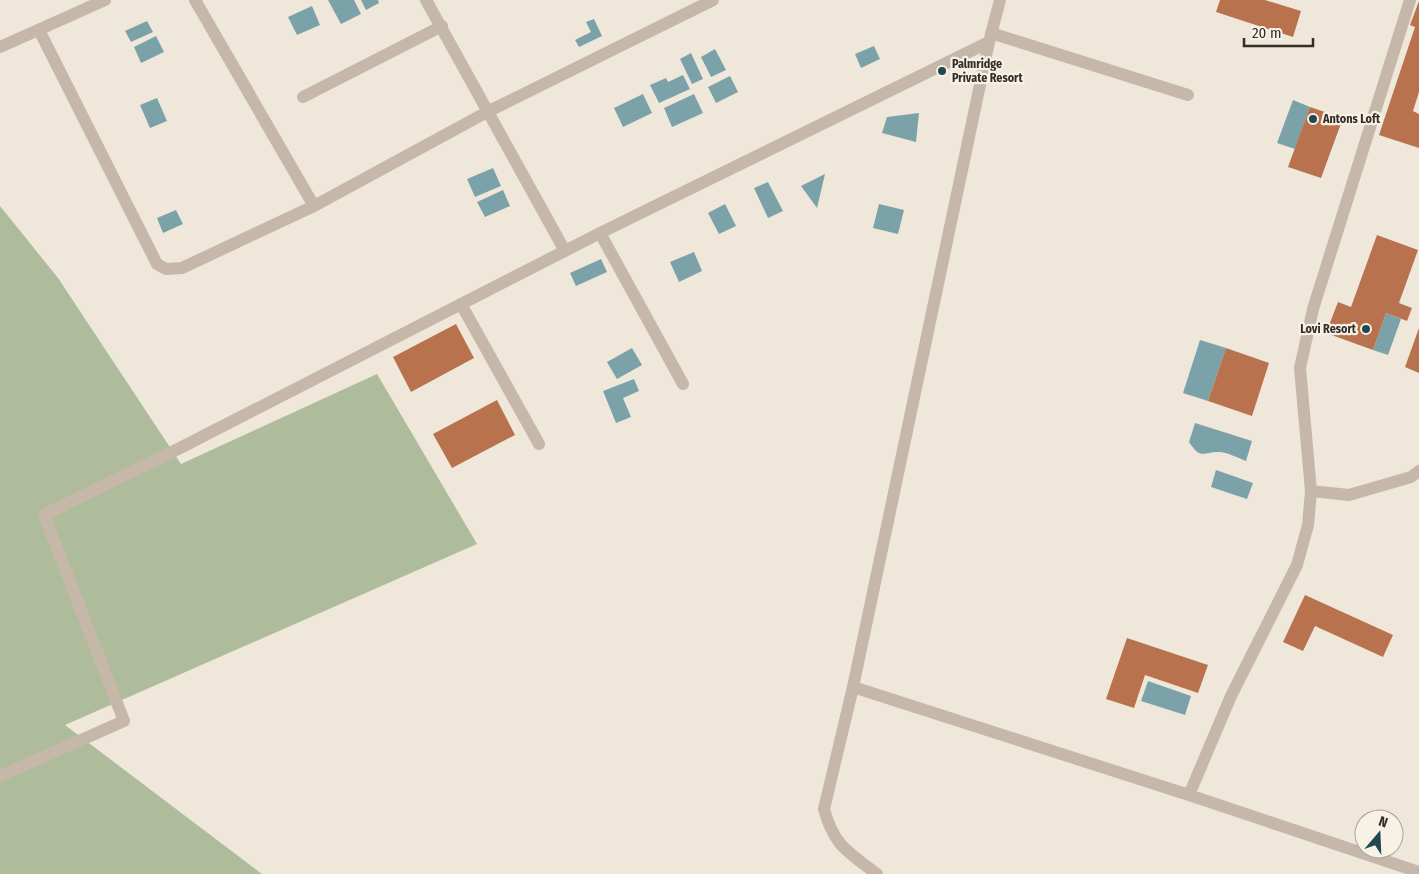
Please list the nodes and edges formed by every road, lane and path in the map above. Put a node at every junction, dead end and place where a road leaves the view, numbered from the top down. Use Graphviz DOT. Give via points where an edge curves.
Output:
graph roads {
  1 [pos="104,0"];
  2 [pos="196,0"];
  3 [pos="426,0"];
  4 [pos="713,0"];
  5 [pos="1000,0"];
  6 [pos="1410,0"];
  7 [pos="442,26"];
  8 [pos="39,30"];
  9 [pos="990,38"];
  10 [pos="0,47"];
  11 [pos="1188,95"];
  12 [pos="303,97"];
  13 [pos="489,111"];
  14 [pos="314,206"];
  15 [pos="600,233"];
  16 [pos="565,251"];
  17 [pos="461,304"];
  18 [pos="683,384"];
  19 [pos="539,444"];
  20 [pos="1419,471"];
  21 [pos="1311,492"];
  22 [pos="853,687"];
  23 [pos="0,776"];
  24 [pos="1189,795"];
  25 [pos="1419,872"];
  26 [pos="877,874"];
  1 -- 8 [label="street"];
  2 -- 14 [label="street"];
  3 -- 7 [label="street"];
  4 -- 13 [label="street"];
  5 -- 9 [label="street"];
  6 -- 21 [label="street" via="1313,309 1300,368"];
  7 -- 12 [label="street"];
  7 -- 13 [label="street"];
  8 -- 10 [label="street"];
  8 -- 14 [label="street" via="157,264 166,269 182,268"];
  9 -- 11 [label="street"];
  9 -- 15 [label="street"];
  9 -- 22 [label="street"];
  13 -- 14 [label="street"];
  13 -- 16 [label="street"];
  15 -- 16 [label="street"];
  15 -- 18 [label="street"];
  16 -- 17 [label="street"];
  17 -- 19 [label="street"];
  17 -- 23 [label="street" via="44,515 124,721"];
  20 -- 21 [label="street" via="1411,477 1349,495"];
  21 -- 24 [label="street" via="1308,525 1297,565 1231,696"];
  22 -- 24 [label="street"];
  22 -- 26 [label="street" via="824,809 829,827 840,846"];
  24 -- 25 [label="street"];
}
